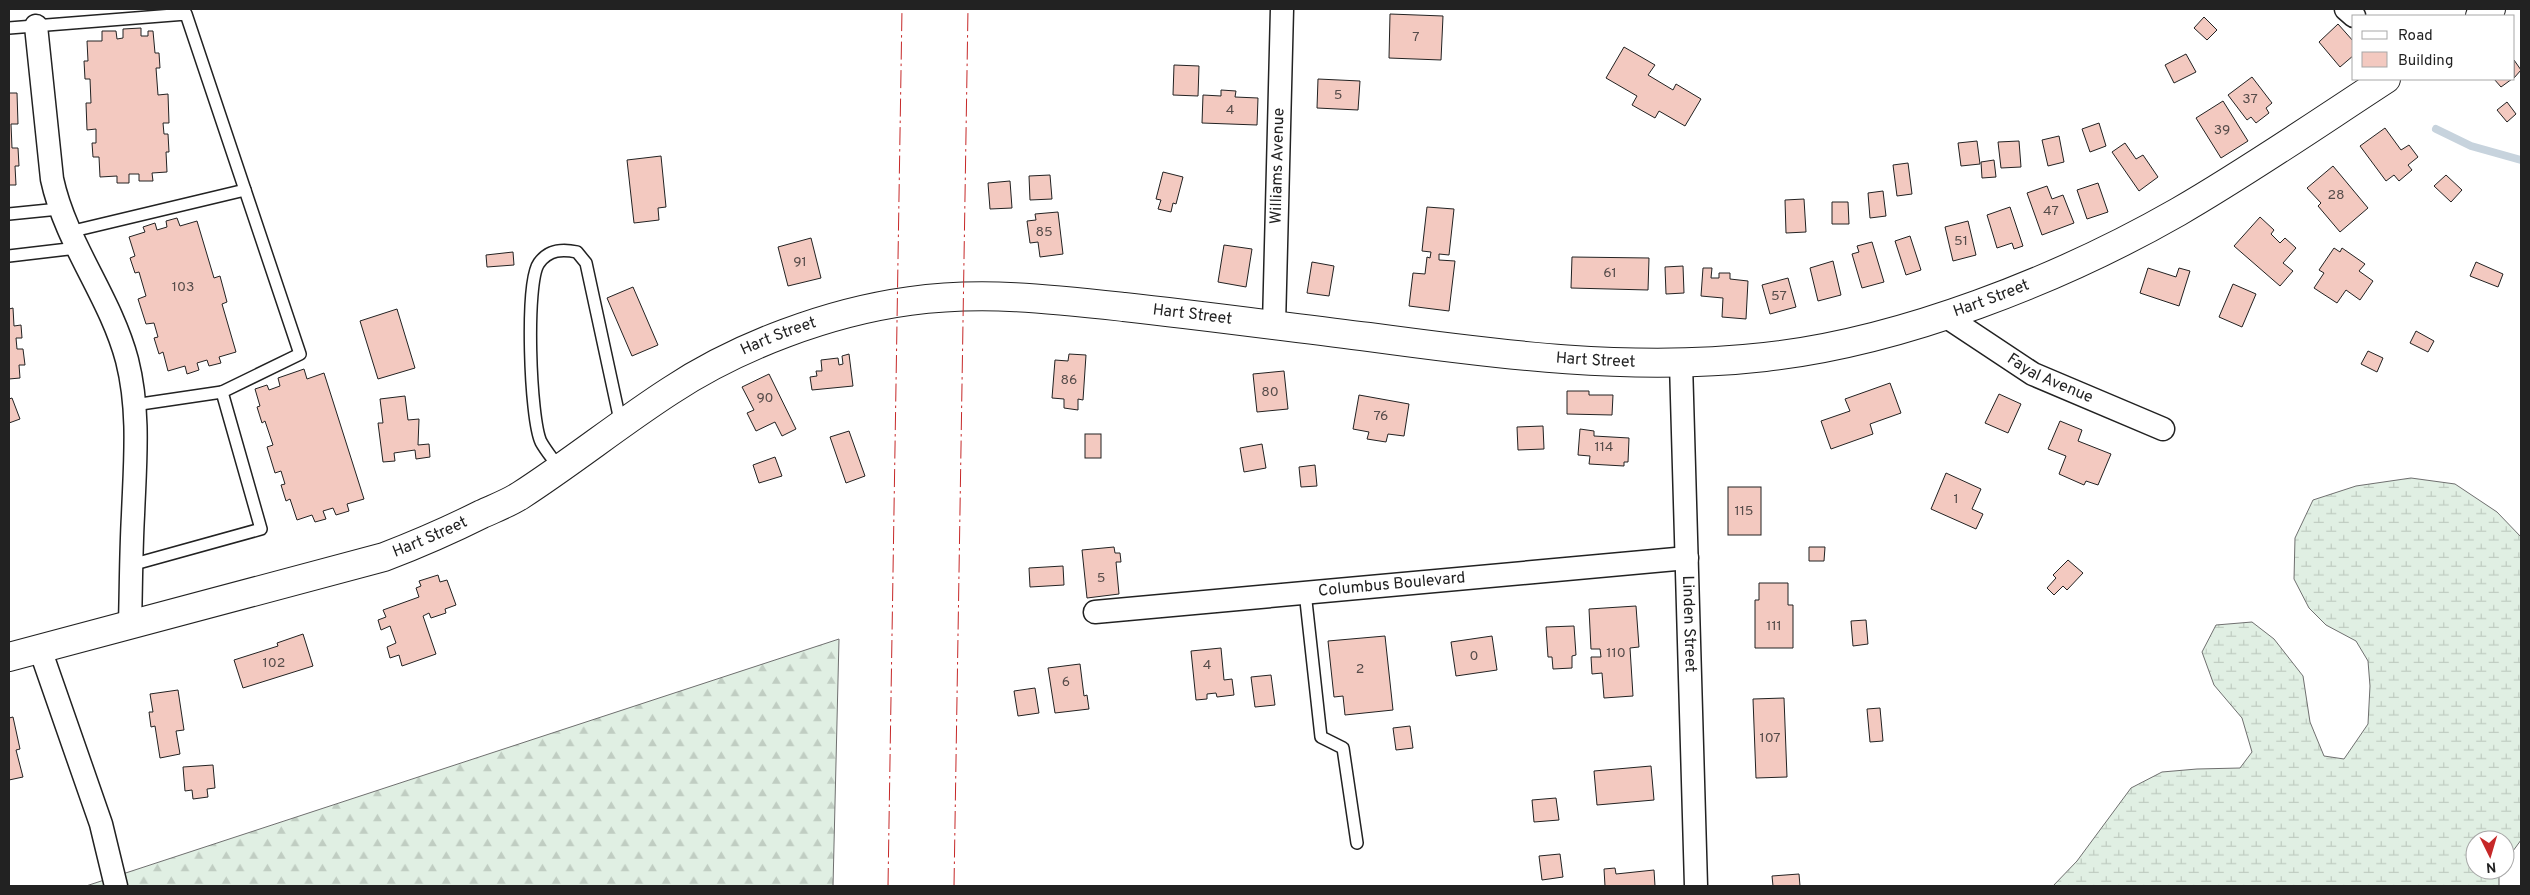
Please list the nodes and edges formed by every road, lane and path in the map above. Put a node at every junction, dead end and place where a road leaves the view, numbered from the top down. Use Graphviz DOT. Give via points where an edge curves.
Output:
graph roads {
  1 [pos="1282,9"];
  2 [pos="36,26"];
  3 [pos="9,28"];
  4 [pos="2384,80"];
  5 [pos="245,190"];
  6 [pos="59,209"];
  7 [pos="9,214"];
  8 [pos="73,240"];
  9 [pos="9,256"];
  10 [pos="1944,315"];
  11 [pos="1274,325"];
  12 [pos="1681,363"];
  13 [pos="222,392"];
  14 [pos="134,405"];
  15 [pos="621,425"];
  16 [pos="2163,430"];
  17 [pos="559,468"];
  18 [pos="1687,558"];
  19 [pos="132,565"];
  20 [pos="1305,592"];
  21 [pos="1095,612"];
  22 [pos="130,624"];
  23 [pos="40,649"];
  24 [pos="9,657"];
  25 [pos="1357,843"];
  26 [pos="116,886"];
  27 [pos="1696,886"];
  1 -- 11 [label="street, Williams Avenue"];
  2 -- 3 [label="lane"];
  2 -- 5 [label="lane" via="186,14"];
  2 -- 6 [label="street" via="52,179"];
  4 -- 10 [label="main road, Hart Street" via="2161,222 2037,281"];
  5 -- 8 [label="lane"];
  5 -- 13 [label="lane" via="300,354"];
  6 -- 7 [label="lane"];
  6 -- 8 [label="street"];
  8 -- 9 [label="lane"];
  8 -- 14 [label="street" via="99,288 119,336 127,361"];
  10 -- 12 [label="main road, Hart Street" via="1807,352"];
  10 -- 16 [label="street, Fayal Avenue" via="2033,374"];
  11 -- 12 [label="main road, Hart Street" via="1529,357"];
  11 -- 15 [label="main road, Hart Street" via="1044,297 973,296 906,301 831,319 732,356 669,392"];
  12 -- 18 [label="street, Linden Street"];
  13 -- 14 [label="lane"];
  13 -- 19 [label="lane" via="261,529"];
  14 -- 19 [label="street" via="136,456"];
  15 -- 17 [label="main road, Hart Street"];
  15 -- 17 [label="lane" via="586,263 577,252 563,249 549,253 538,263 532,284 532,364 541,441"];
  17 -- 22 [label="main road, Hart Street" via="516,498 430,540 384,557"];
  18 -- 20 [label="street, Columbus Boulevard"];
  18 -- 27 [label="street, Linden Street"];
  19 -- 22 [label="street"];
  20 -- 21 [label="street, Columbus Boulevard"];
  20 -- 25 [label="lane" via="1321,737 1343,748"];
  22 -- 23 [label="main road, Hart Street"];
  23 -- 24 [label="main road, Hart Street"];
  23 -- 26 [label="street" via="101,824"];
}
